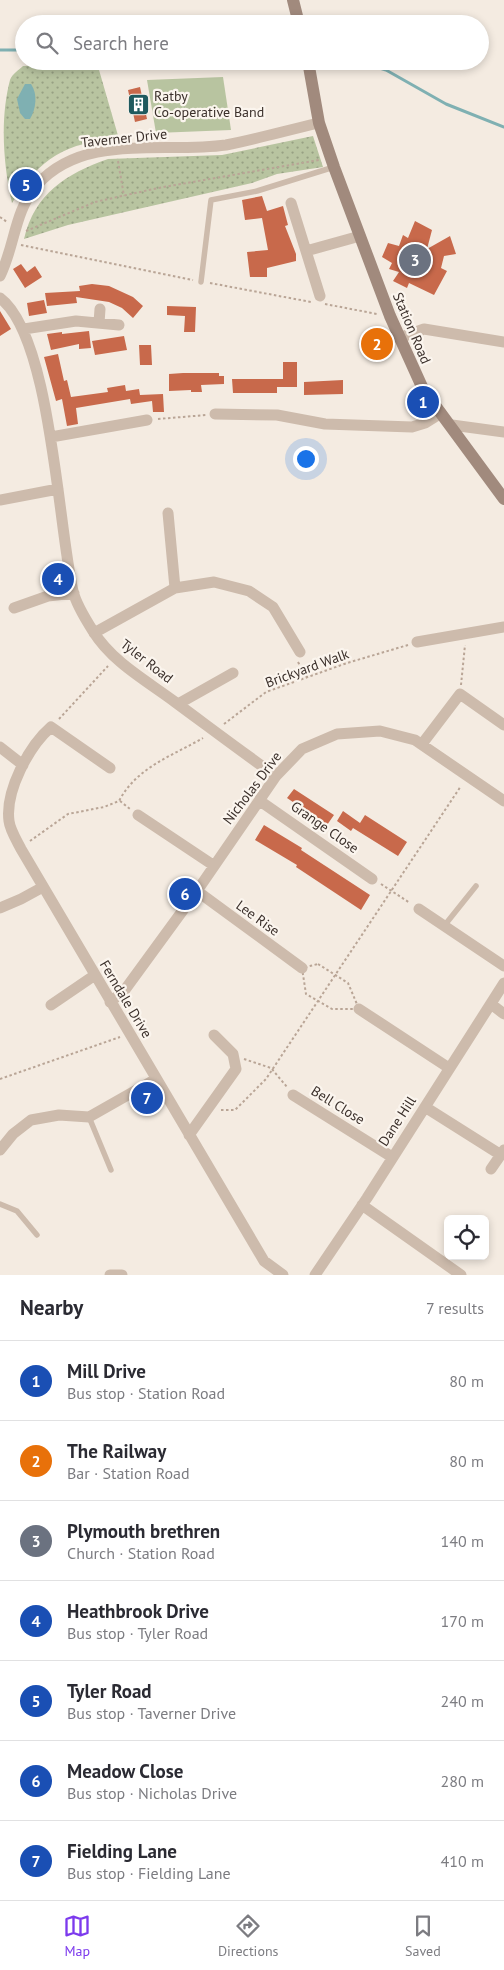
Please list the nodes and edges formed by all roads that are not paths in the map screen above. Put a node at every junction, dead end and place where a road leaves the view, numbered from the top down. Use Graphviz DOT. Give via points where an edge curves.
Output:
graph roads {
  1 [pos="293,0"];
  2 [pos="297,15"];
  3 [pos="310,70"];
  4 [pos="319,123"];
  5 [pos="333,162"];
  6 [pos="291,203"];
  7 [pos="360,236"];
  8 [pos="306,251"];
  9 [pos="0,276"];
  10 [pos="201,282"];
  11 [pos="320,296"];
  12 [pos="0,298"];
  13 [pos="100,309"];
  14 [pos="99,323"];
  15 [pos="120,325"];
  16 [pos="24,329"];
  17 [pos="399,338"];
  18 [pos="504,342"];
  19 [pos="441,412"];
  20 [pos="216,414"];
  21 [pos="147,420"];
  22 [pos="452,425"];
  23 [pos="504,432"];
  24 [pos="51,438"];
  25 [pos="58,489"];
  26 [pos="0,500"];
  27 [pos="504,500"];
  28 [pos="168,514"];
  29 [pos="175,588"];
  30 [pos="74,593"];
  31 [pos="14,608"];
  32 [pos="504,627"];
  33 [pos="94,633"];
  34 [pos="417,642"];
  35 [pos="300,652"];
  36 [pos="233,673"];
  37 [pos="178,704"];
  38 [pos="504,725"];
  39 [pos="422,744"];
  40 [pos="0,747"];
  41 [pos="23,765"];
  42 [pos="110,768"];
  43 [pos="276,776"];
  44 [pos="260,801"];
  45 [pos="504,801"];
  46 [pos="138,815"];
  47 [pos="6,826"];
  48 [pos="213,865"];
  49 [pos="372,879"];
  50 [pos="43,886"];
  51 [pos="476,886"];
  52 [pos="197,891"];
  53 [pos="0,908"];
  54 [pos="419,909"];
  55 [pos="444,926"];
  56 [pos="504,966"];
  57 [pos="302,968"];
  58 [pos="95,975"];
  59 [pos="504,983"];
  60 [pos="110,1002"];
  61 [pos="492,1004"];
  62 [pos="51,1005"];
  63 [pos="359,1009"];
  64 [pos="504,1014"];
  65 [pos="214,1035"];
  66 [pos="449,1068"];
  67 [pos="156,1079"];
  68 [pos="293,1094"];
  69 [pos="425,1107"];
  70 [pos="89,1117"];
  71 [pos="189,1135"];
  72 [pos="0,1150"];
  73 [pos="502,1153"];
  74 [pos="392,1157"];
  75 [pos="491,1169"];
  76 [pos="111,1170"];
  77 [pos="0,1204"];
  78 [pos="362,1205"];
  79 [pos="37,1235"];
  80 [pos="110,1275"];
  81 [pos="122,1275"];
  82 [pos="283,1275"];
  83 [pos="315,1275"];
  84 [pos="461,1275"];
  1 -- 2 [label="street"];
  3 -- 4 [label="street, Station Road"];
  4 -- 5 [label="street, Station Road"];
  4 -- 9 [label="street, Taverner Drive" via="225,145 116,150 75,157 48,174 26,201"];
  5 -- 7 [label="street, Station Road"];
  5 -- 10 [label="lane" via="257,191 211,200"];
  6 -- 8 [label="street"];
  7 -- 8 [label="street"];
  7 -- 17 [label="street, Station Road"];
  8 -- 11 [label="street"];
  12 -- 16 [label="street, Tyler Road" via="15,313"];
  13 -- 14 [label="street"];
  14 -- 15 [label="street"];
  14 -- 16 [label="street" via="76,321"];
  16 -- 24 [label="street, Tyler Road"];
  17 -- 18 [label="street" via="424,329"];
  17 -- 19 [label="street, Station Road" via="414,373"];
  19 -- 20 [label="street" via="412,427 325,424 277,416"];
  19 -- 22 [label="street, Station Road"];
  21 -- 24 [label="street"];
  22 -- 23 [label="street"];
  22 -- 27 [label="street, Station Road"];
  24 -- 25 [label="street, Tyler Road"];
  25 -- 26 [label="street"];
  25 -- 30 [label="street, Tyler Road"];
  28 -- 29 [label="street"];
  29 -- 33 [label="street"];
  29 -- 35 [label="street" via="214,582 249,591 273,607"];
  30 -- 31 [label="street" via="48,596"];
  30 -- 33 [label="street, Tyler Road"];
  32 -- 34 [label="street"];
  33 -- 37 [label="street, Tyler Road" via="115,658"];
  36 -- 37 [label="street"];
  37 -- 43 [label="street, Tyler Road"];
  38 -- 39 [label="street" via="460,694"];
  39 -- 43 [label="street, Nicholas Drive" via="380,732 337,734 302,749"];
  39 -- 45 [label="street, Nicholas Drive"];
  40 -- 41 [label="street"];
  41 -- 42 [label="street, Ferndale Drive" via="39,737 50,727"];
  41 -- 47 [label="street, Ferndale Drive" via="13,785"];
  43 -- 44 [label="street, Nicholas Drive"];
  44 -- 48 [label="street, Nicholas Drive"];
  44 -- 49 [label="street, Grange Close"];
  46 -- 48 [label="street"];
  47 -- 50 [label="street, Ferndale Drive"];
  48 -- 52 [label="street, Nicholas Drive"];
  50 -- 53 [label="street"];
  50 -- 58 [label="street, Ferndale Drive"];
  51 -- 55 [label="lane"];
  52 -- 57 [label="street, Lee Rise"];
  52 -- 60 [label="street, Nicholas Drive" via="124,990"];
  54 -- 55 [label="street"];
  55 -- 56 [label="street"];
  58 -- 60 [label="street, Ferndale Drive"];
  58 -- 62 [label="street"];
  59 -- 61 [label="street, Dane Hill"];
  60 -- 67 [label="street, Ferndale Drive"];
  61 -- 64 [label="street"];
  61 -- 66 [label="street, Dane Hill"];
  63 -- 66 [label="street"];
  65 -- 71 [label="street" via="233,1054 236,1068"];
  66 -- 69 [label="street, Dane Hill"];
  67 -- 70 [label="street"];
  67 -- 71 [label="street, Ferndale Drive"];
  68 -- 74 [label="street, Bell Close"];
  69 -- 73 [label="street"];
  69 -- 74 [label="street, Dane Hill"];
  70 -- 72 [label="street" via="59,1115 32,1120 13,1134"];
  70 -- 76 [label="lane"];
  71 -- 82 [label="street, Ferndale Drive" via="264,1261"];
  73 -- 75 [label="street"];
  74 -- 78 [label="street, Dane Hill"];
  77 -- 79 [label="lane" via="17,1210"];
  78 -- 83 [label="street, Dane Hill"];
  78 -- 84 [label="street"];
  80 -- 81 [label="street"];
}
